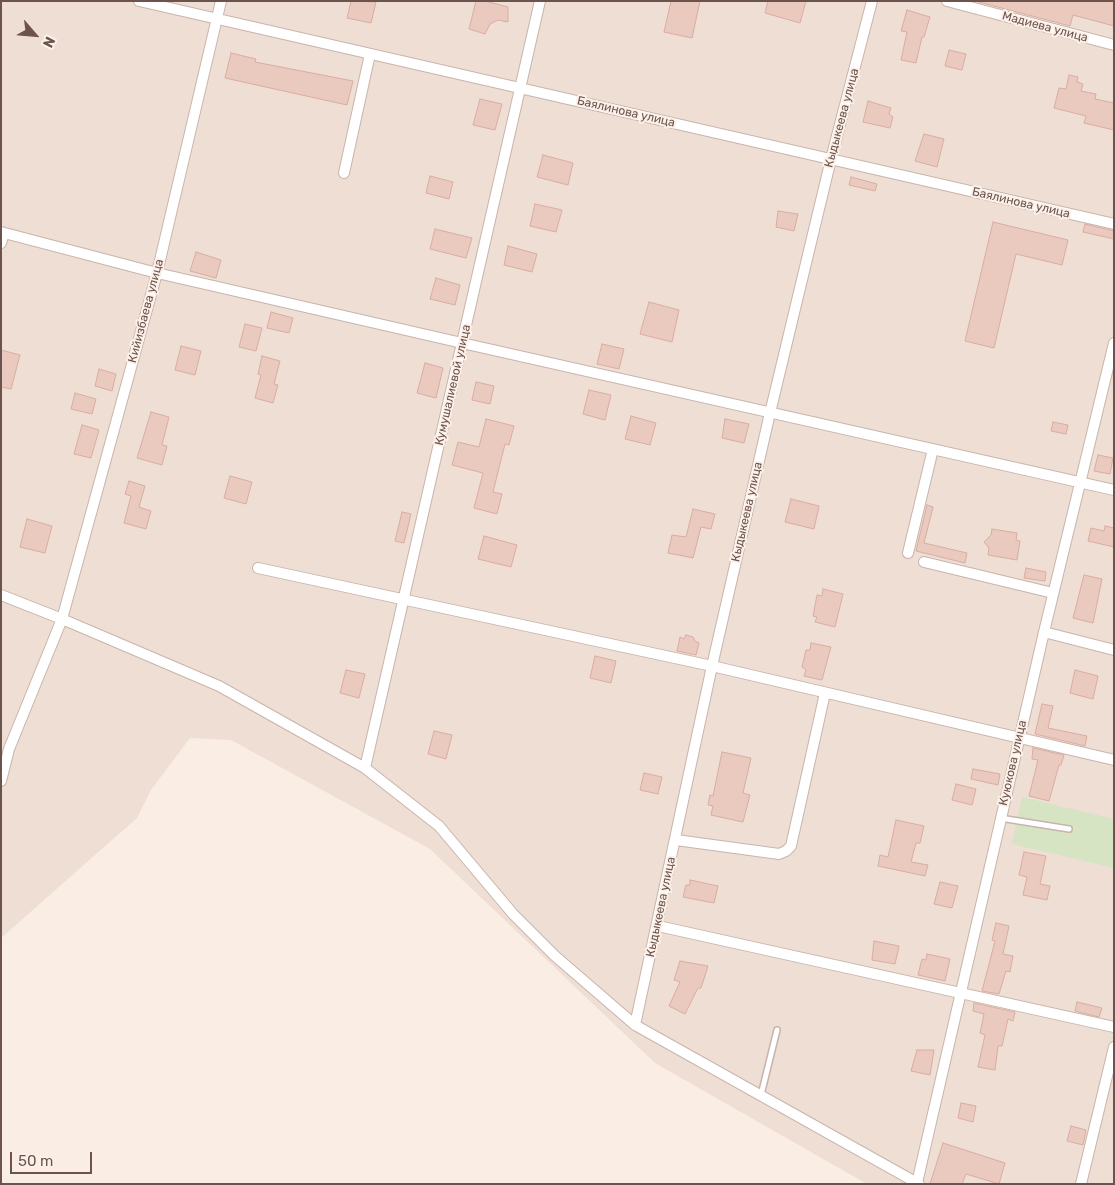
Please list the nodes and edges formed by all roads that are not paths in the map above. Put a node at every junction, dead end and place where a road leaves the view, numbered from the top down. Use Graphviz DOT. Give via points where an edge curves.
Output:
graph roads {
  1 [pos="139,1"];
  2 [pos="221,1"];
  3 [pos="540,1"];
  4 [pos="872,1"];
  5 [pos="948,1"];
  6 [pos="217,20"];
  7 [pos="1114,44"];
  8 [pos="370,54"];
  9 [pos="520,87"];
  10 [pos="831,159"];
  11 [pos="344,173"];
  12 [pos="1114,224"];
  13 [pos="2,236"];
  14 [pos="157,273"];
  15 [pos="462,343"];
  16 [pos="1114,343"];
  17 [pos="770,413"];
  18 [pos="933,449"];
  19 [pos="1079,481"];
  20 [pos="1114,490"];
  21 [pos="908,553"];
  22 [pos="924,562"];
  23 [pos="258,568"];
  24 [pos="1053,593"];
  25 [pos="1,595"];
  26 [pos="404,600"];
  27 [pos="62,619"];
  28 [pos="1044,632"];
  29 [pos="1114,650"];
  30 [pos="712,666"];
  31 [pos="825,693"];
  32 [pos="1019,738"];
  33 [pos="5,747"];
  34 [pos="1114,760"];
  35 [pos="365,768"];
  36 [pos="1,782"];
  37 [pos="1000,818"];
  38 [pos="1069,829"];
  39 [pos="676,840"];
  40 [pos="658,926"];
  41 [pos="960,994"];
  42 [pos="635,1025"];
  43 [pos="1114,1027"];
  44 [pos="777,1030"];
  45 [pos="1114,1047"];
  46 [pos="761,1095"];
  47 [pos="918,1183"];
  48 [pos="1080,1184"];
  1 -- 6 [label="street, Баялинова улица"];
  2 -- 6 [label="street, Кийизбаева улица"];
  3 -- 9 [label="street, Кумушалиевой улица"];
  4 -- 10 [label="street, Кыдыкеева улица"];
  5 -- 7 [label="street, Мадиева улица"];
  6 -- 8 [label="street, Баялинова улица"];
  6 -- 14 [label="street, Кийизбаева улица"];
  8 -- 9 [label="street, Баялинова улица"];
  8 -- 11 [label="street"];
  9 -- 10 [label="street, Баялинова улица"];
  9 -- 15 [label="street, Кумушалиевой улица"];
  10 -- 12 [label="street, Баялинова улица"];
  10 -- 17 [label="street, Кыдыкеева улица"];
  13 -- 14 [label="street"];
  14 -- 15 [label="street"];
  14 -- 27 [label="street, Кийизбаева улица"];
  15 -- 17 [label="street"];
  15 -- 26 [label="street, Кумушалиевой улица"];
  16 -- 19 [label="street, Куюкова улица"];
  17 -- 18 [label="street"];
  17 -- 30 [label="street, Кыдыкеева улица"];
  18 -- 19 [label="street"];
  18 -- 21 [label="street"];
  19 -- 20 [label="street"];
  19 -- 24 [label="street, Куюкова улица"];
  22 -- 24 [label="street"];
  23 -- 26 [label="street"];
  24 -- 28 [label="street, Куюкова улица"];
  25 -- 27 [label="street"];
  26 -- 30 [label="street"];
  26 -- 35 [label="street, Кумушалиевой улица"];
  27 -- 33 [label="street, Кийизбаева улица"];
  27 -- 35 [label="street" via="219,686"];
  28 -- 29 [label="street"];
  28 -- 32 [label="street, Куюкова улица"];
  30 -- 31 [label="street"];
  30 -- 39 [label="street, Кыдыкеева улица"];
  31 -- 32 [label="street"];
  31 -- 39 [label="street" via="791,846 786,851 779,854"];
  32 -- 34 [label="street"];
  32 -- 37 [label="street, Куюкова улица"];
  33 -- 36 [label="street, Кийизбаева улица"];
  35 -- 42 [label="street" via="439,826 513,914 555,956"];
  37 -- 38 [label="lane"];
  37 -- 41 [label="street, Куюкова улица"];
  39 -- 40 [label="street, Кыдыкеева улица"];
  40 -- 41 [label="street"];
  40 -- 42 [label="street, Кыдыкеева улица"];
  41 -- 43 [label="street"];
  41 -- 47 [label="street, Куюкова улица"];
  42 -- 46 [label="street"];
  44 -- 46 [label="lane"];
  45 -- 48 [label="street"];
  46 -- 47 [label="street"];
}
